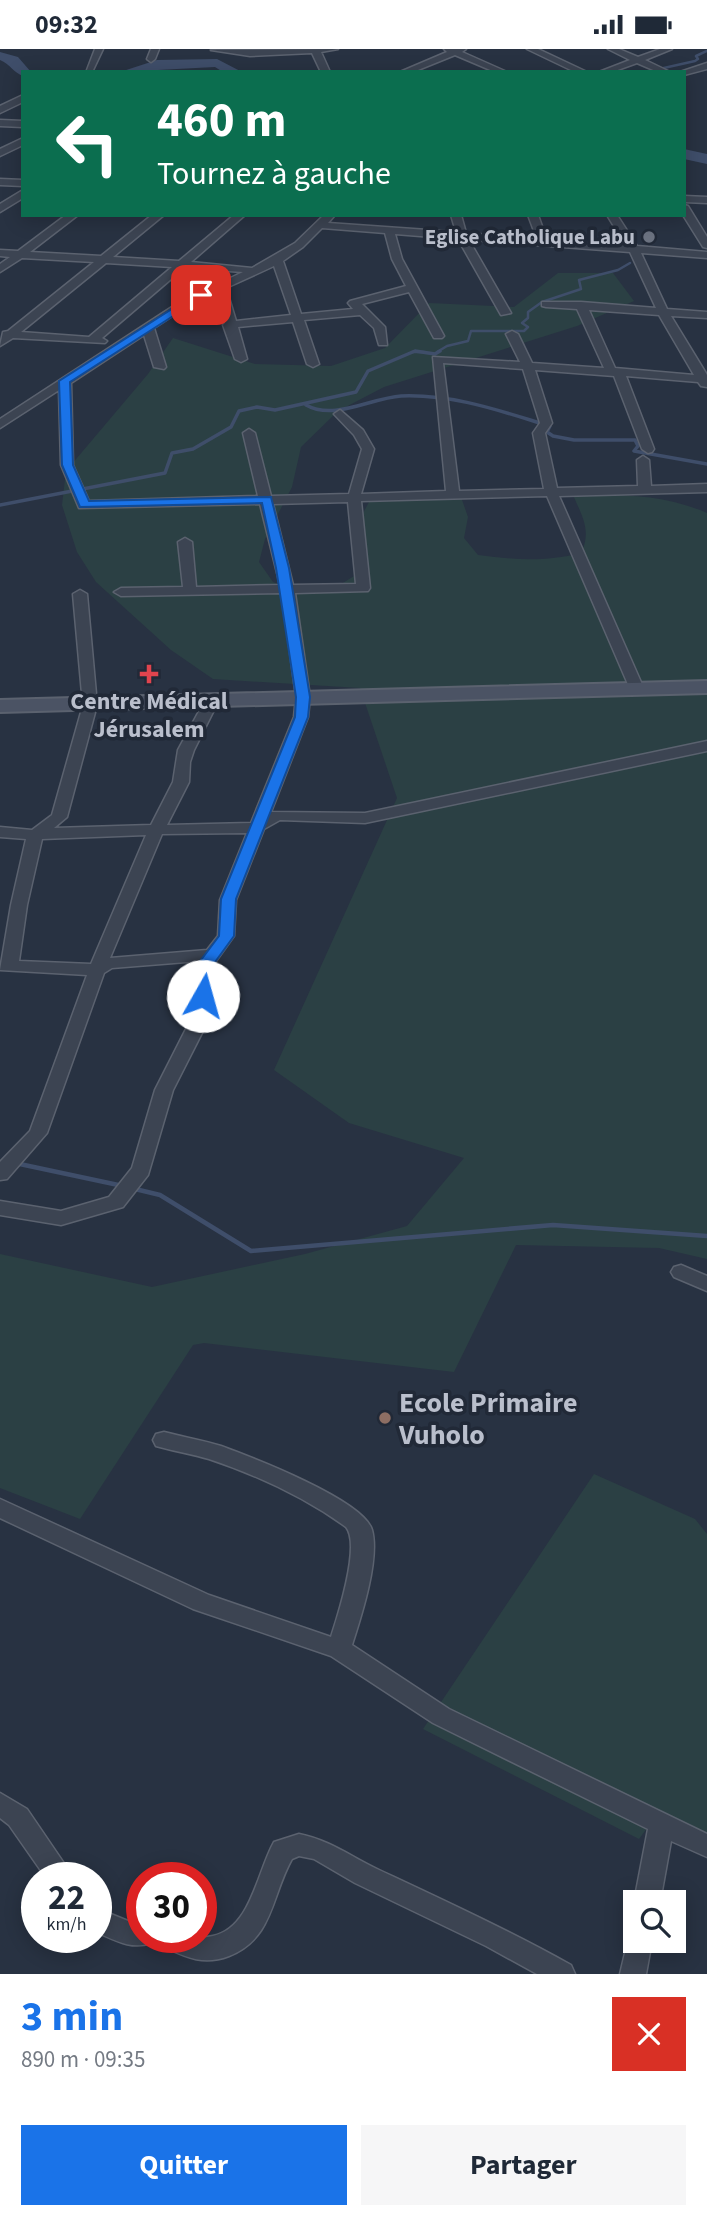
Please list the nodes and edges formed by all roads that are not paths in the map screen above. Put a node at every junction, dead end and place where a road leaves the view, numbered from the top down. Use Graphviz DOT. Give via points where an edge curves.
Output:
graph roads {
  1 [pos="99,49"];
  2 [pos="155,49"];
  3 [pos="315,49"];
  4 [pos="334,49"];
  5 [pos="531,49"];
  6 [pos="611,49"];
  7 [pos="668,49"];
  8 [pos="454,50"];
  9 [pos="214,53"];
  10 [pos="151,59"];
  11 [pos="636,60"];
  12 [pos="707,67"];
  13 [pos="90,68"];
  14 [pos="660,69"];
  15 [pos="325,70"];
  16 [pos="419,70"];
  17 [pos="499,70"];
  18 [pos="578,70"];
  19 [pos="608,70"];
  20 [pos="686,72"];
  21 [pos="21,99"];
  22 [pos="0,110"];
  23 [pos="0,123"];
  24 [pos="21,124"];
  25 [pos="21,142"];
  26 [pos="0,153"];
  27 [pos="0,182"];
  28 [pos="21,183"];
  29 [pos="21,194"];
  30 [pos="686,199"];
  31 [pos="707,200"];
  32 [pos="0,209"];
  33 [pos="686,211"];
  34 [pos="70,217"];
  35 [pos="156,217"];
  36 [pos="238,217"];
  37 [pos="328,217"];
  38 [pos="456,217"];
  39 [pos="534,217"];
  40 [pos="613,217"];
  41 [pos="319,225"];
  42 [pos="389,230"];
  43 [pos="461,237"];
  44 [pos="544,242"];
  45 [pos="707,245"];
  46 [pos="634,250"];
  47 [pos="0,253"];
  48 [pos="19,254"];
  49 [pos="707,255"];
  50 [pos="277,260"];
  51 [pos="101,261"];
  52 [pos="181,267"];
  53 [pos="0,269"];
  54 [pos="255,270"];
  55 [pos="220,285"];
  56 [pos="413,288"];
  57 [pos="546,305"];
  58 [pos="581,305"];
  59 [pos="362,311"];
  60 [pos="663,312"];
  61 [pos="505,313"];
  62 [pos="707,315"];
  63 [pos="298,316"];
  64 [pos="229,325"];
  65 [pos="148,328"];
  66 [pos="6,334"];
  67 [pos="512,334"];
  68 [pos="438,336"];
  69 [pos="92,340"];
  70 [pos="0,343"];
  71 [pos="126,343"];
  72 [pos="383,343"];
  73 [pos="241,359"];
  74 [pos="313,364"];
  75 [pos="527,364"];
  76 [pos="160,367"];
  77 [pos="615,371"];
  78 [pos="65,381"];
  79 [pos="705,381"];
  80 [pos="340,414"];
  81 [pos="0,424"];
  82 [pos="249,433"];
  83 [pos="707,488"];
  84 [pos="645,489"];
  85 [pos="551,491"];
  86 [pos="453,494"];
  87 [pos="354,497"];
  88 [pos="267,499"];
  89 [pos="184,542"];
  90 [pos="288,591"];
  91 [pos="121,592"];
  92 [pos="190,592"];
  93 [pos="80,594"];
  94 [pos="707,687"];
  95 [pos="636,689"];
  96 [pos="303,697"];
  97 [pos="211,702"];
  98 [pos="90,705"];
  99 [pos="0,706"];
  100 [pos="707,746"];
  101 [pos="256,828"];
  102 [pos="156,830"];
  103 [pos="0,832"];
  104 [pos="35,835"];
  105 [pos="213,955"];
  106 [pos="5,965"];
  107 [pos="99,970"];
  108 [pos="7,1167"];
  109 [pos="0,1208"];
  110 [pos="681,1272"];
  111 [pos="707,1284"];
  112 [pos="164,1440"];
  113 [pos="0,1508"];
  114 [pos="339,1649"];
  115 [pos="0,1804"];
  116 [pos="662,1825"];
  117 [pos="707,1846"];
  118 [pos="50,1862"];
  119 [pos="649,1890"];
  120 [pos="217,1947"];
  121 [pos="637,1953"];
  122 [pos="562,1974"];
  123 [pos="633,1974"];
  1 -- 13 [label="street"];
  2 -- 10 [label="street"];
  3 -- 4 [label="street"];
  3 -- 9 [label="street"];
  3 -- 15 [label="street"];
  5 -- 18 [label="street"];
  6 -- 11 [label="street"];
  7 -- 11 [label="street"];
  8 -- 16 [label="street"];
  8 -- 17 [label="street"];
  11 -- 14 [label="street"];
  11 -- 19 [label="street"];
  12 -- 20 [label="street"];
  21 -- 22 [label="street"];
  23 -- 24 [label="street"];
  25 -- 26 [label="street"];
  27 -- 28 [label="street"];
  29 -- 32 [label="street"];
  30 -- 31 [label="street"];
  33 -- 45 [label="street"];
  34 -- 48 [label="street"];
  35 -- 51 [label="street"];
  36 -- 52 [label="street"];
  37 -- 41 [label="street"];
  38 -- 43 [label="street"];
  39 -- 44 [label="street"];
  40 -- 46 [label="street"];
  41 -- 42 [label="street"];
  41 -- 50 [label="street"];
  42 -- 43 [label="street"];
  42 -- 56 [label="street" via="397,259"];
  43 -- 44 [label="street"];
  43 -- 61 [label="street"];
  44 -- 46 [label="street"];
  46 -- 49 [label="street"];
  46 -- 60 [label="street"];
  47 -- 48 [label="street"];
  48 -- 51 [label="street"];
  48 -- 53 [label="street"];
  50 -- 54 [label="street"];
  50 -- 63 [label="street"];
  51 -- 52 [label="street"];
  51 -- 66 [label="street"];
  52 -- 54 [label="street"];
  52 -- 69 [label="street"];
  54 -- 55 [label="street"];
  55 -- 64 [label="street"];
  55 -- 65 [label="street"];
  56 -- 59 [label="street" via="354,303"];
  56 -- 68 [label="street"];
  57 -- 58 [label="street"];
  58 -- 60 [label="street"];
  58 -- 77 [label="street"];
  59 -- 63 [label="street"];
  59 -- 72 [label="street" via="379,327"];
  60 -- 62 [label="street"];
  60 -- 79 [label="street"];
  63 -- 64 [label="street"];
  63 -- 74 [label="street"];
  64 -- 73 [label="street"];
  65 -- 71 [label="street"];
  65 -- 76 [label="street"];
  66 -- 69 [label="street"];
  66 -- 70 [label="street"];
  67 -- 75 [label="street"];
  69 -- 71 [label="street"];
  71 -- 78 [label="street"];
  75 -- 77 [label="street"];
  75 -- 85 [label="street" via="545,425 539,433"];
  75 -- 86 [label="street" via="437,359"];
  77 -- 79 [label="street"];
  77 -- 84 [label="street" via="645,454"];
  78 -- 81 [label="street"];
  78 -- 88 [label="street" via="67,465 84,505"];
  80 -- 87 [label="street" via="368,449"];
  82 -- 88 [label="street"];
  83 -- 84 [label="street"];
  84 -- 85 [label="street"];
  85 -- 86 [label="street"];
  85 -- 95 [label="street"];
  86 -- 87 [label="street"];
  87 -- 88 [label="street"];
  87 -- 90 [label="street" via="363,588"];
  88 -- 90 [label="street"];
  89 -- 92 [label="street"];
  90 -- 92 [label="street"];
  90 -- 96 [label="street"];
  91 -- 92 [label="street"];
  93 -- 98 [label="street"];
  94 -- 95 [label="street"];
  95 -- 96 [label="street"];
  96 -- 97 [label="street"];
  96 -- 101 [label="street" via="293,742"];
  97 -- 98 [label="street"];
  97 -- 102 [label="street" via="186,750 181,782"];
  98 -- 99 [label="street"];
  98 -- 104 [label="street" via="59,817"];
  100 -- 101 [label="street" via="365,818 277,815"];
  101 -- 102 [label="street"];
  101 -- 105 [label="street" via="228,899 226,936"];
  102 -- 104 [label="street"];
  102 -- 107 [label="street" via="109,936"];
  103 -- 104 [label="street"];
  104 -- 106 [label="street"];
  105 -- 107 [label="street" via="107,963"];
  105 -- 109 [label="street" via="201,982 203,996 196,1027 164,1090 141,1170 128,1188 116,1202 61,1218"];
  106 -- 107 [label="street"];
  107 -- 108 [label="street" via="38,1133"];
  110 -- 111 [label="street"];
  112 -- 114 [label="street" via="220,1454 355,1519 361,1527 364,1554"];
  113 -- 114 [label="street" via="201,1602"];
  114 -- 116 [label="street" via="441,1716"];
  115 -- 118 [label="street" via="18,1817"];
  116 -- 117 [label="street"];
  116 -- 119 [label="street"];
  120 -- 122 [label="street" via="246,1936 273,1864 283,1850 299,1845 320,1849"];
  121 -- 123 [label="street"];
}
